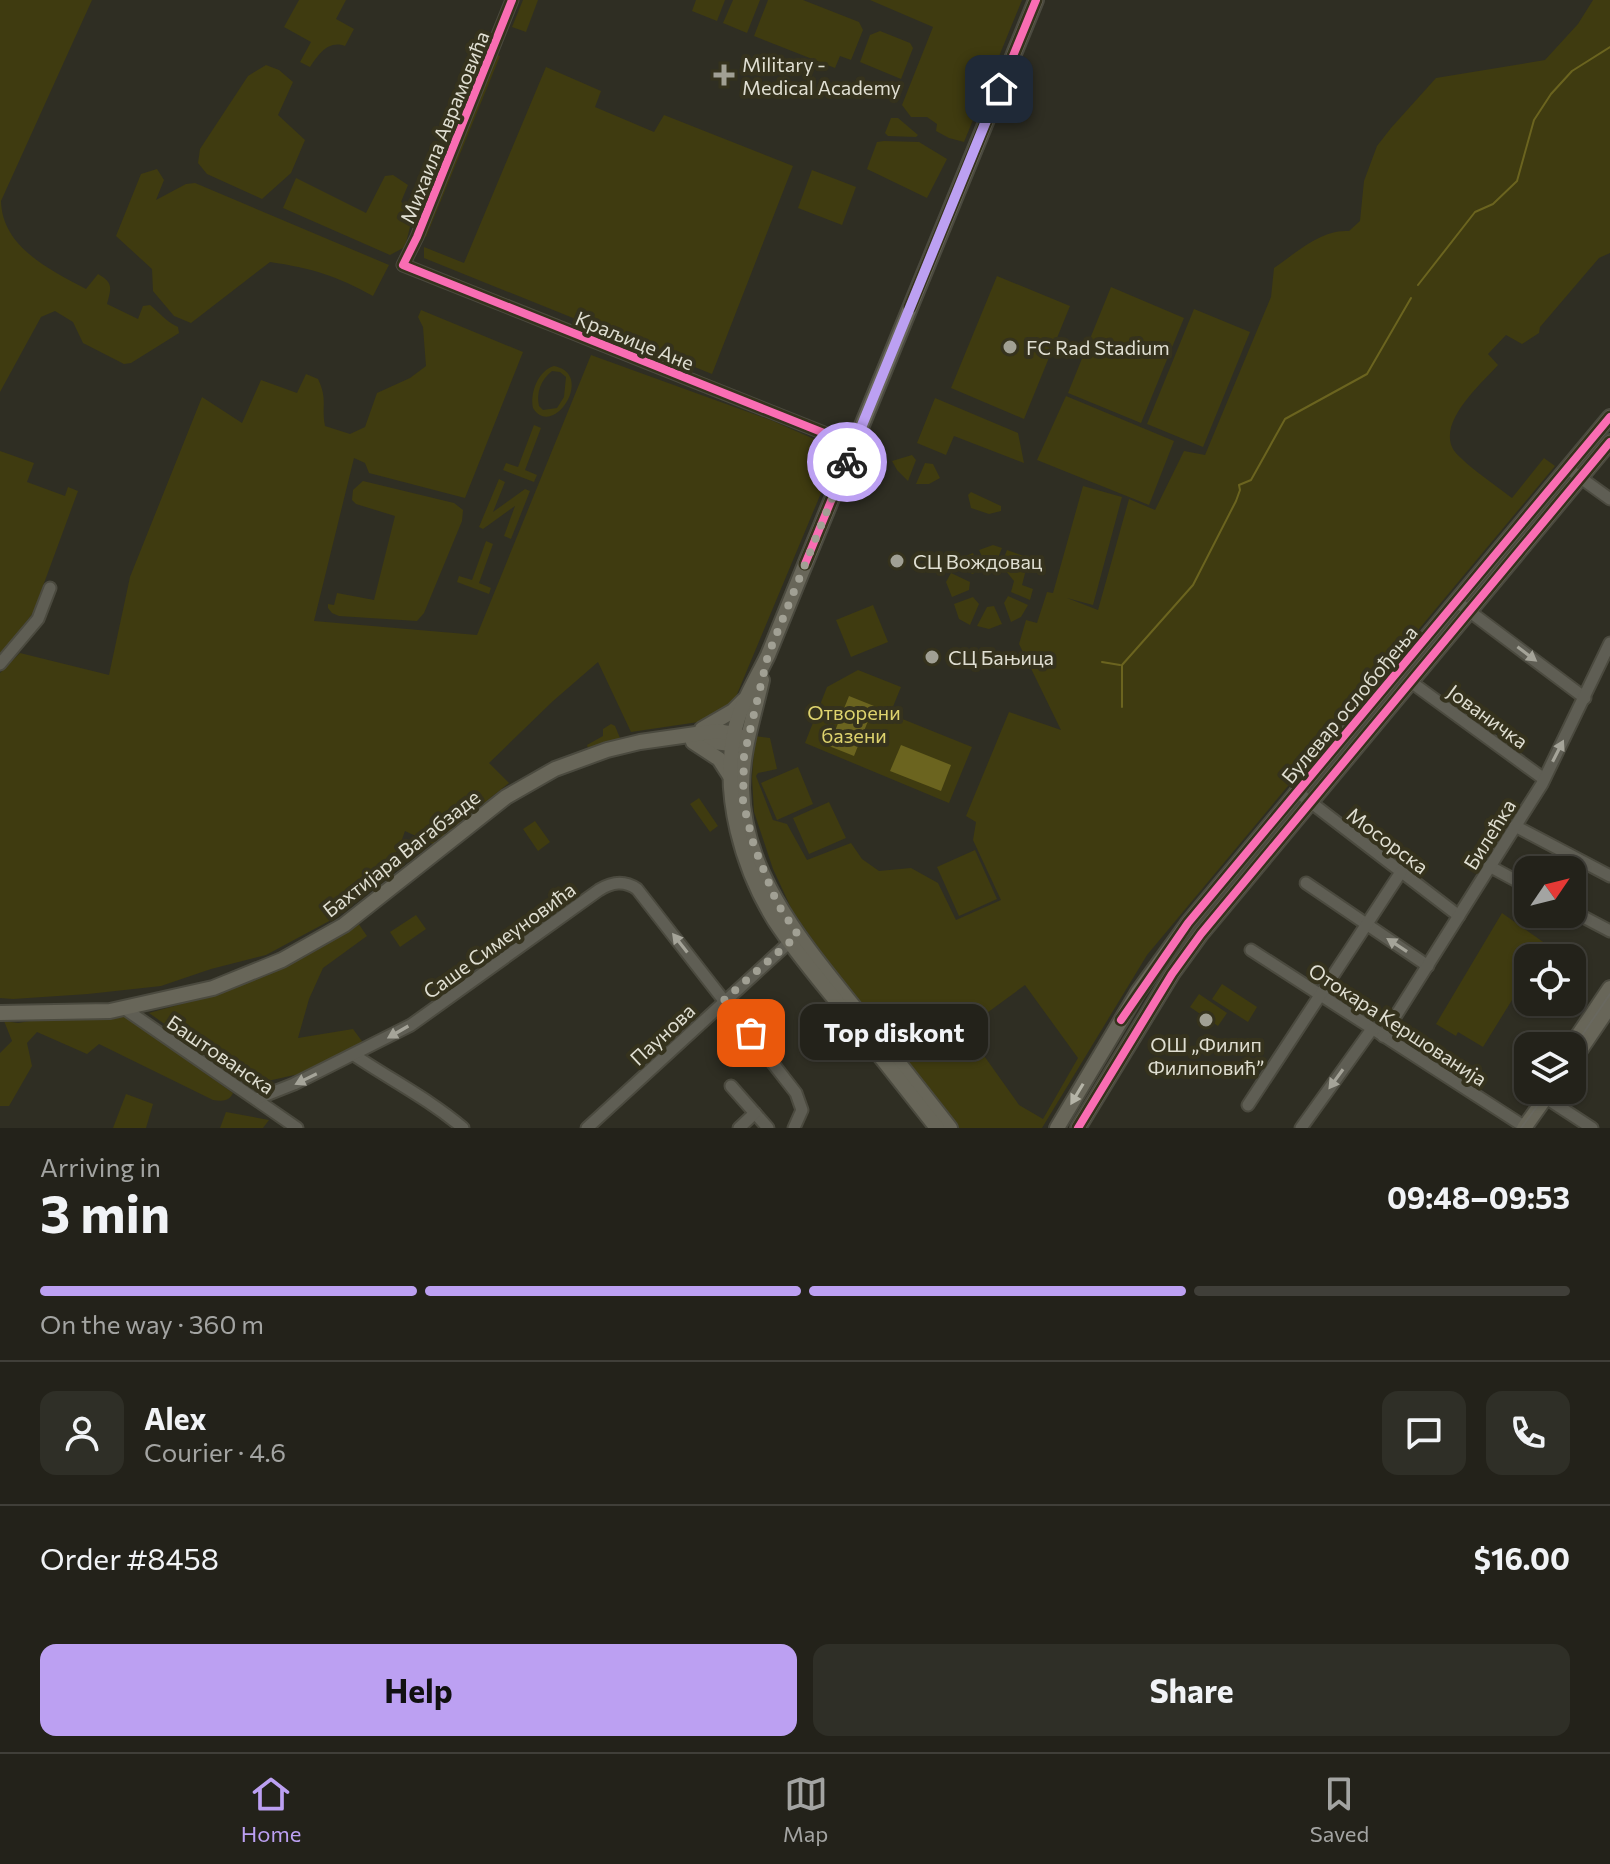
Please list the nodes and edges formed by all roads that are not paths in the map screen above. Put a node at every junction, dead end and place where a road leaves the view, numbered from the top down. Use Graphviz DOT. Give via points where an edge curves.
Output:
graph roads {
  1 [pos="512,0"];
  2 [pos="1036,0"];
  3 [pos="403,265"];
  4 [pos="1610,417"];
  5 [pos="1610,442"];
  6 [pos="854,445"];
  7 [pos="1567,468"];
  8 [pos="1580,477"];
  9 [pos="1610,499"];
  10 [pos="50,588"];
  11 [pos="1462,607"];
  12 [pos="1610,643"];
  13 [pos="768,655"];
  14 [pos="0,664"];
  15 [pos="1411,682"];
  16 [pos="749,694"];
  17 [pos="1585,698"];
  18 [pos="684,738"];
  19 [pos="740,740"];
  20 [pos="731,777"];
  21 [pos="1544,779"];
  22 [pos="1296,791"];
  23 [pos="1310,802"];
  24 [pos="1515,826"];
  25 [pos="1489,866"];
  26 [pos="1401,872"];
  27 [pos="1610,876"];
  28 [pos="1514,879"];
  29 [pos="1306,883"];
  30 [pos="1459,916"];
  31 [pos="1586,918"];
  32 [pos="1365,924"];
  33 [pos="1610,931"];
  34 [pos="794,938"];
  35 [pos="1251,950"];
  36 [pos="1428,966"];
  37 [pos="1610,988"];
  38 [pos="1138,992"];
  39 [pos="1319,995"];
  40 [pos="724,1000"];
  41 [pos="1154,1002"];
  42 [pos="1610,1006"];
  43 [pos="125,1009"];
  44 [pos="0,1013"];
  45 [pos="1580,1032"];
  46 [pos="1377,1033"];
  47 [pos="1586,1041"];
  48 [pos="354,1055"];
  49 [pos="1097,1061"];
  50 [pos="1112,1070"];
  51 [pos="731,1086"];
  52 [pos="256,1099"];
  53 [pos="1537,1104"];
  54 [pos="1560,1104"];
  55 [pos="1248,1105"];
  56 [pos="755,1113"];
  57 [pos="1520,1126"];
  58 [pos="297,1128"];
  59 [pos="463,1128"];
  60 [pos="587,1128"];
  61 [pos="739,1128"];
  62 [pos="768,1128"];
  63 [pos="794,1128"];
  64 [pos="937,1128"];
  65 [pos="950,1128"];
  66 [pos="1057,1128"];
  67 [pos="1078,1128"];
  68 [pos="1301,1128"];
  69 [pos="1592,1128"];
  1 -- 3 [label="street, Михаила Аврамовића"];
  2 -- 6 [label="main road"];
  3 -- 6 [label="street, Краљице Ане"];
  4 -- 7 [label="main road, Булевар ослобођења"];
  5 -- 8 [label="main road, Булевар ослобођења"];
  6 -- 13 [label="main road"];
  7 -- 8 [label="street"];
  7 -- 11 [label="main road, Булевар ослобођења"];
  8 -- 9 [label="street"];
  8 -- 11 [label="main road, Булевар ослобођења"];
  10 -- 14 [label="street" via="38,619"];
  11 -- 15 [label="main road, Булевар ослобођења"];
  11 -- 17 [label="street, one-way"];
  11 -- 22 [label="main road, Булевар ослобођења"];
  12 -- 17 [label="street, Билећка"];
  13 -- 16 [label="main road"];
  13 -- 19 [label="main road"];
  15 -- 21 [label="street, Јованичка"];
  15 -- 23 [label="main road, Булевар ослобођења"];
  16 -- 18 [label="main road" via="725,716"];
  16 -- 19 [label="main road"];
  21 -- 17 [label="street, Билећка, one-way"];
  18 -- 19 [label="main road, Бахтијара Вагабзаде" via="717,731"];
  18 -- 20 [label="main road" via="719,759"];
  18 -- 43 [label="main road, Бахтијара Вагабзаде" via="618,747 545,774 506,797 327,935 213,988"];
  19 -- 20 [label="main road"];
  19 -- 34 [label="main road" via="750,834"];
  20 -- 34 [label="main road" via="734,812 749,865 767,907"];
  21 -- 24 [label="street, Билећка"];
  22 -- 23 [label="street, Мосорска"];
  22 -- 38 [label="main road, Булевар ослобођења"];
  23 -- 26 [label="street, Мосорска"];
  23 -- 41 [label="main road, Булевар ослобођења" via="1201,934"];
  24 -- 25 [label="street, Билећка"];
  24 -- 27 [label="street"];
  25 -- 28 [label="street"];
  25 -- 30 [label="street, Билећка"];
  26 -- 30 [label="street, Мосорска"];
  26 -- 32 [label="street"];
  29 -- 32 [label="street"];
  30 -- 36 [label="street, Билећка"];
  31 -- 33 [label="street"];
  36 -- 32 [label="street, one-way"];
  32 -- 39 [label="street"];
  34 -- 40 [label="street, Паунова"];
  34 -- 64 [label="main road"];
  34 -- 65 [label="main road"];
  35 -- 39 [label="street, Отокара Кершованија"];
  36 -- 46 [label="street, Билећка"];
  37 -- 45 [label="main road"];
  38 -- 41 [label="main road"];
  38 -- 49 [label="main road, Булевар ослобођења"];
  39 -- 46 [label="street, Отокара Кершованија"];
  39 -- 55 [label="street"];
  40 -- 48 [label="street, Саше Симеуновића, one-way" via="637,889 617,883 599,890 432,1011"];
  40 -- 60 [label="street, Паунова"];
  40 -- 63 [label="street, Саше Симеуновића" via="799,1097 802,1110"];
  41 -- 50 [label="main road, Булевар ослобођења"];
  42 -- 47 [label="main road"];
  43 -- 44 [label="main road, Бахтијара Вагабзаде"];
  43 -- 52 [label="street, Баштованска"];
  46 -- 57 [label="street, Отокара Кершованија"];
  46 -- 68 [label="street, Билећка, one-way"];
  48 -- 52 [label="street, Саше Симеуновића, one-way"];
  48 -- 59 [label="street"];
  49 -- 50 [label="main road"];
  49 -- 66 [label="main road, Булевар ослобођења, one-way"];
  50 -- 67 [label="main road, Булевар ослобођења"];
  51 -- 56 [label="street"];
  52 -- 58 [label="street, Баштованска"];
  53 -- 57 [label="main road"];
  54 -- 69 [label="street"];
  56 -- 61 [label="street"];
  56 -- 62 [label="street"];
}
